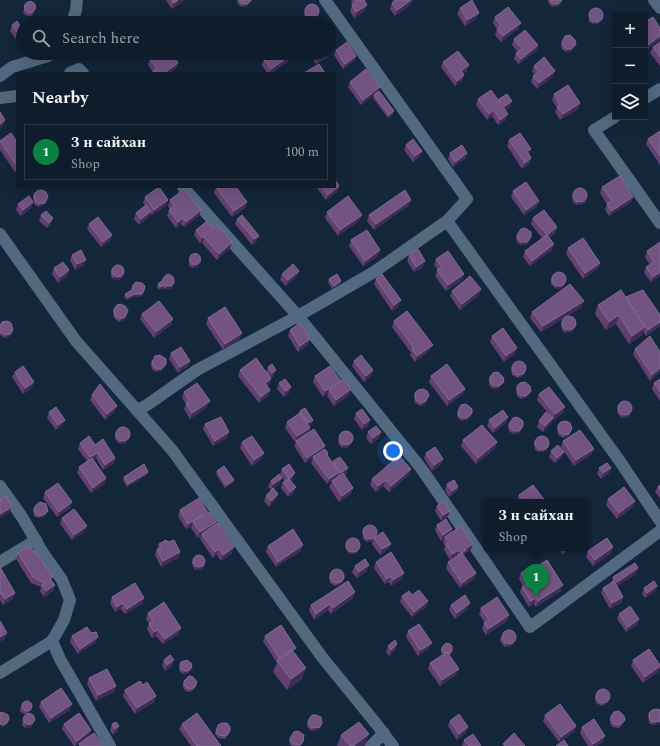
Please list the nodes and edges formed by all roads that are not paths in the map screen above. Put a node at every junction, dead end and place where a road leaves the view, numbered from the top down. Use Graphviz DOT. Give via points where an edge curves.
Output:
graph roads {
  1 [pos="77,0"];
  2 [pos="326,0"];
  3 [pos="654,0"];
  4 [pos="660,8"];
  5 [pos="74,16"];
  6 [pos="35,60"];
  7 [pos="72,72"];
  8 [pos="82,72"];
  9 [pos="0,76"];
  10 [pos="660,89"];
  11 [pos="16,96"];
  12 [pos="648,96"];
  13 [pos="0,98"];
  14 [pos="612,119"];
  15 [pos="185,188"];
  16 [pos="447,220"];
  17 [pos="660,223"];
  18 [pos="0,234"];
  19 [pos="298,316"];
  20 [pos="137,410"];
  21 [pos="0,486"];
  22 [pos="660,521"];
  23 [pos="660,531"];
  24 [pos="36,540"];
  25 [pos="0,562"];
  26 [pos="52,641"];
  27 [pos="0,673"];
  28 [pos="384,734"];
  29 [pos="110,746"];
  30 [pos="371,746"];
  31 [pos="393,746"];
  1 -- 5 [label="street"];
  2 -- 16 [label="street" via="467,199"];
  3 -- 4 [label="street"];
  6 -- 9 [label="street" via="12,67"];
  7 -- 8 [label="street" via="79,69"];
  10 -- 12 [label="street"];
  11 -- 13 [label="street"];
  14 -- 17 [label="street" via="594,130"];
  15 -- 19 [label="street"];
  16 -- 19 [label="street" via="374,272"];
  16 -- 22 [label="street"];
  18 -- 20 [label="street" via="76,341"];
  19 -- 20 [label="street" via="197,370"];
  19 -- 23 [label="street" via="420,468 530,627"];
  20 -- 28 [label="street" via="172,450 322,657"];
  21 -- 24 [label="street"];
  24 -- 25 [label="street"];
  24 -- 26 [label="street" via="62,580 70,600 64,620"];
  26 -- 27 [label="street"];
  26 -- 29 [label="street"];
  28 -- 30 [label="street"];
  28 -- 31 [label="street"];
}
